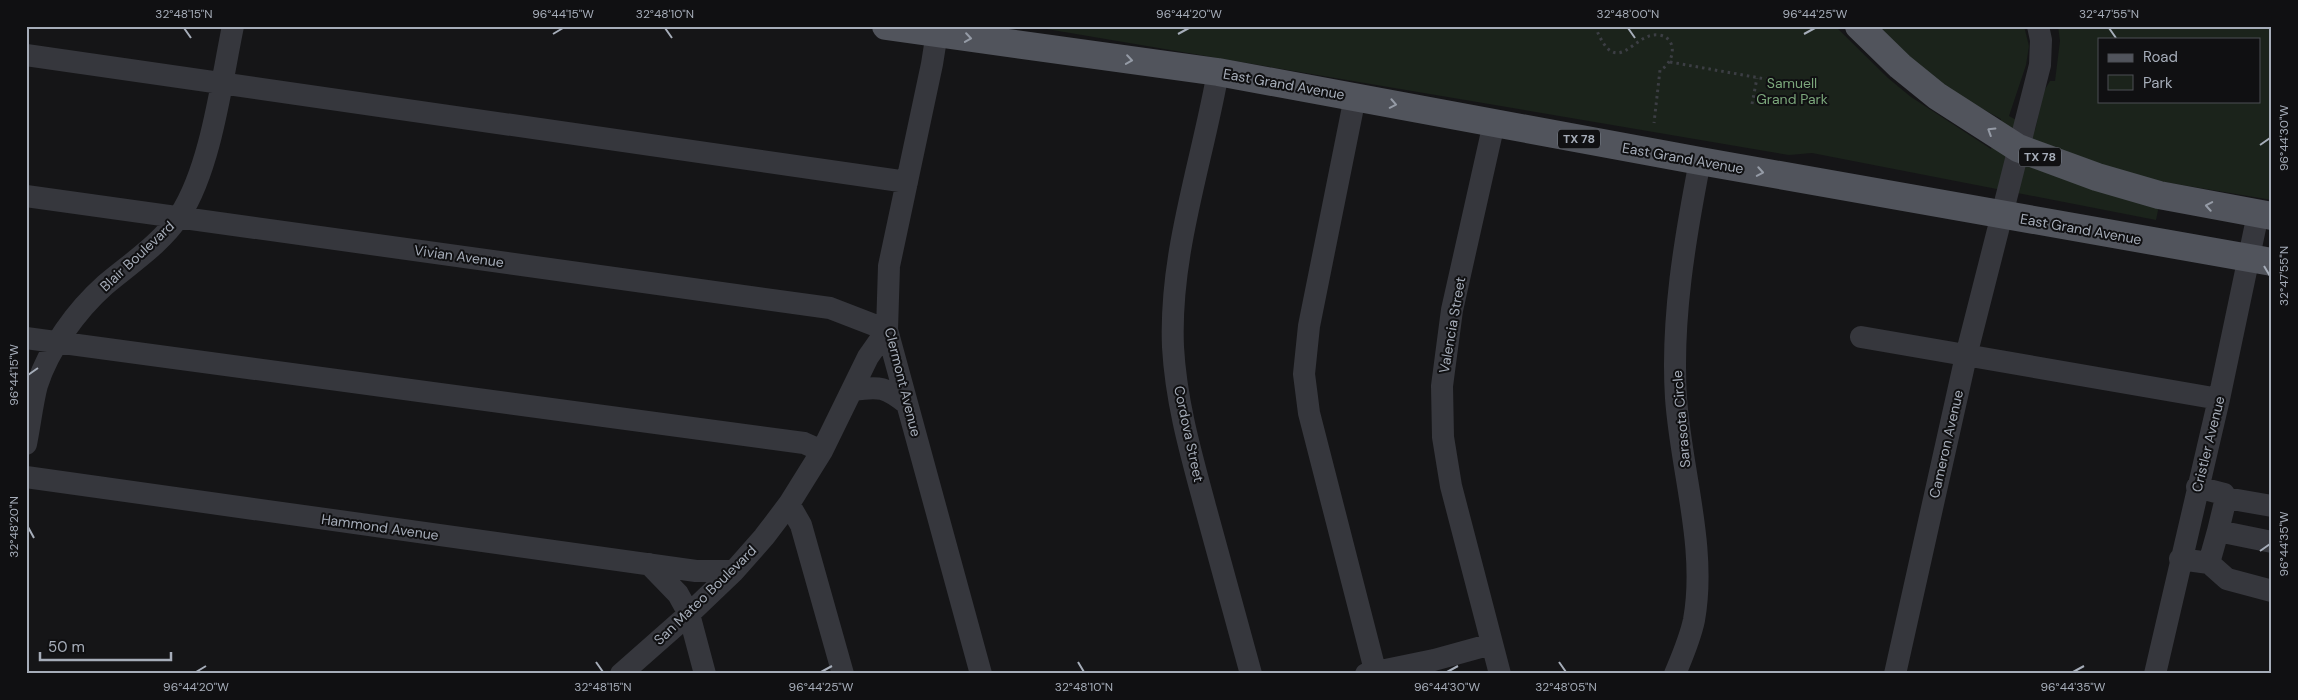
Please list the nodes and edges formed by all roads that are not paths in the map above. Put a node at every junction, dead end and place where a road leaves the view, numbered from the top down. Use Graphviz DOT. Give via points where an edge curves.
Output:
graph roads {
  1 [pos="233,26"];
  2 [pos="886,26"];
  3 [pos="1859,26"];
  4 [pos="2038,26"];
  5 [pos="938,30"];
  6 [pos="26,55"];
  7 [pos="1218,72"];
  8 [pos="221,83"];
  9 [pos="1355,97"];
  10 [pos="1494,123"];
  11 [pos="2018,148"];
  12 [pos="1700,161"];
  13 [pos="907,182"];
  14 [pos="26,196"];
  15 [pos="2002,215"];
  16 [pos="2265,215"];
  17 [pos="178,217"];
  18 [pos="2260,260"];
  19 [pos="887,330"];
  20 [pos="1861,337"];
  21 [pos="26,338"];
  22 [pos="57,342"];
  23 [pos="1966,356"];
  24 [pos="853,390"];
  25 [pos="2219,399"];
  26 [pos="907,404"];
  27 [pos="26,444"];
  28 [pos="822,451"];
  29 [pos="26,477"];
  30 [pos="2197,487"];
  31 [pos="2226,498"];
  32 [pos="789,504"];
  33 [pos="2272,506"];
  34 [pos="2190,516"];
  35 [pos="2219,526"];
  36 [pos="2272,542"];
  37 [pos="2180,559"];
  38 [pos="2210,563"];
  39 [pos="648,564"];
  40 [pos="734,571"];
  41 [pos="2272,591"];
  42 [pos="689,614"];
  43 [pos="1492,644"];
  44 [pos="1373,673"];
  45 [pos="621,674"];
  46 [pos="705,674"];
  47 [pos="843,674"];
  48 [pos="981,674"];
  49 [pos="1251,674"];
  50 [pos="1500,674"];
  51 [pos="1675,674"];
  52 [pos="1895,674"];
  53 [pos="2155,674"];
  1 -- 8 [label="street, Blair Boulevard"];
  2 -- 5 [label="main road, East Grand Avenue / TX 78"];
  11 -- 3 [label="main road, TX 78, one-way" via="1937,96"];
  4 -- 11 [label="street, Cameron Avenue" via="2040,65"];
  5 -- 7 [label="main road, East Grand Avenue / TX 78, one-way"];
  5 -- 13 [label="street, Clermont Avenue"];
  6 -- 8 [label="street"];
  7 -- 9 [label="main road, East Grand Avenue / TX 78"];
  7 -- 49 [label="street, Cordova Street" via="1182,239 1175,290 1173,347 1179,402 1190,452"];
  8 -- 13 [label="street"];
  8 -- 17 [label="street, Blair Boulevard" via="205,158 189,200"];
  9 -- 10 [label="main road, East Grand Avenue / TX 78, one-way"];
  9 -- 44 [label="street" via="1309,326 1304,374 1309,413"];
  10 -- 12 [label="main road, East Grand Avenue / TX 78"];
  10 -- 43 [label="street, Valencia Street" via="1452,310 1442,386 1443,437 1451,486"];
  11 -- 15 [label="street, Cameron Avenue"];
  16 -- 11 [label="main road, TX 78, one-way" via="2159,195 2097,177"];
  12 -- 15 [label="main road, East Grand Avenue / TX 78, one-way"];
  12 -- 51 [label="street, Sarasota Circle" via="1688,224 1676,353 1676,399 1696,546 1697,584 1694,620"];
  13 -- 19 [label="street, Clermont Avenue" via="889,266"];
  14 -- 17 [label="street, Vivian Avenue"];
  15 -- 18 [label="main road, East Grand Avenue / TX 78"];
  15 -- 23 [label="street, Cameron Avenue"];
  16 -- 18 [label="street, Cristler Avenue"];
  17 -- 19 [label="street, Vivian Avenue" via="830,308"];
  17 -- 22 [label="street, Blair Boulevard" via="167,232 77,313"];
  18 -- 25 [label="street, Cristler Avenue"];
  19 -- 24 [label="street, San Mateo Boulevard" via="868,357"];
  19 -- 26 [label="street, Clermont Avenue"];
  20 -- 23 [label="street"];
  21 -- 22 [label="street"];
  22 -- 27 [label="street, Blair Boulevard" via="38,384"];
  22 -- 28 [label="street" via="804,443"];
  23 -- 25 [label="street"];
  23 -- 52 [label="street, Cameron Avenue"];
  24 -- 26 [label="street" via="877,386 891,391"];
  24 -- 28 [label="street, San Mateo Boulevard"];
  25 -- 30 [label="street, Cristler Avenue"];
  26 -- 48 [label="street, Clermont Avenue"];
  28 -- 32 [label="street, San Mateo Boulevard"];
  29 -- 39 [label="street, Hammond Avenue"];
  30 -- 31 [label="street" via="2224,494"];
  30 -- 34 [label="street, Cristler Avenue"];
  31 -- 33 [label="street"];
  31 -- 35 [label="street"];
  32 -- 40 [label="street, San Mateo Boulevard"];
  32 -- 47 [label="street" via="801,525"];
  34 -- 35 [label="street"];
  34 -- 37 [label="street, Cristler Avenue"];
  35 -- 36 [label="street"];
  35 -- 38 [label="street"];
  37 -- 38 [label="street"];
  37 -- 53 [label="street, Cristler Avenue"];
  38 -- 41 [label="street" via="2226,578"];
  39 -- 40 [label="street, Hammond Avenue" via="696,571"];
  39 -- 42 [label="street" via="678,594"];
  40 -- 42 [label="street, San Mateo Boulevard"];
  42 -- 45 [label="street, San Mateo Boulevard"];
  42 -- 46 [label="street"];
  43 -- 44 [label="street"];
  43 -- 50 [label="street, Valencia Street"];
}
